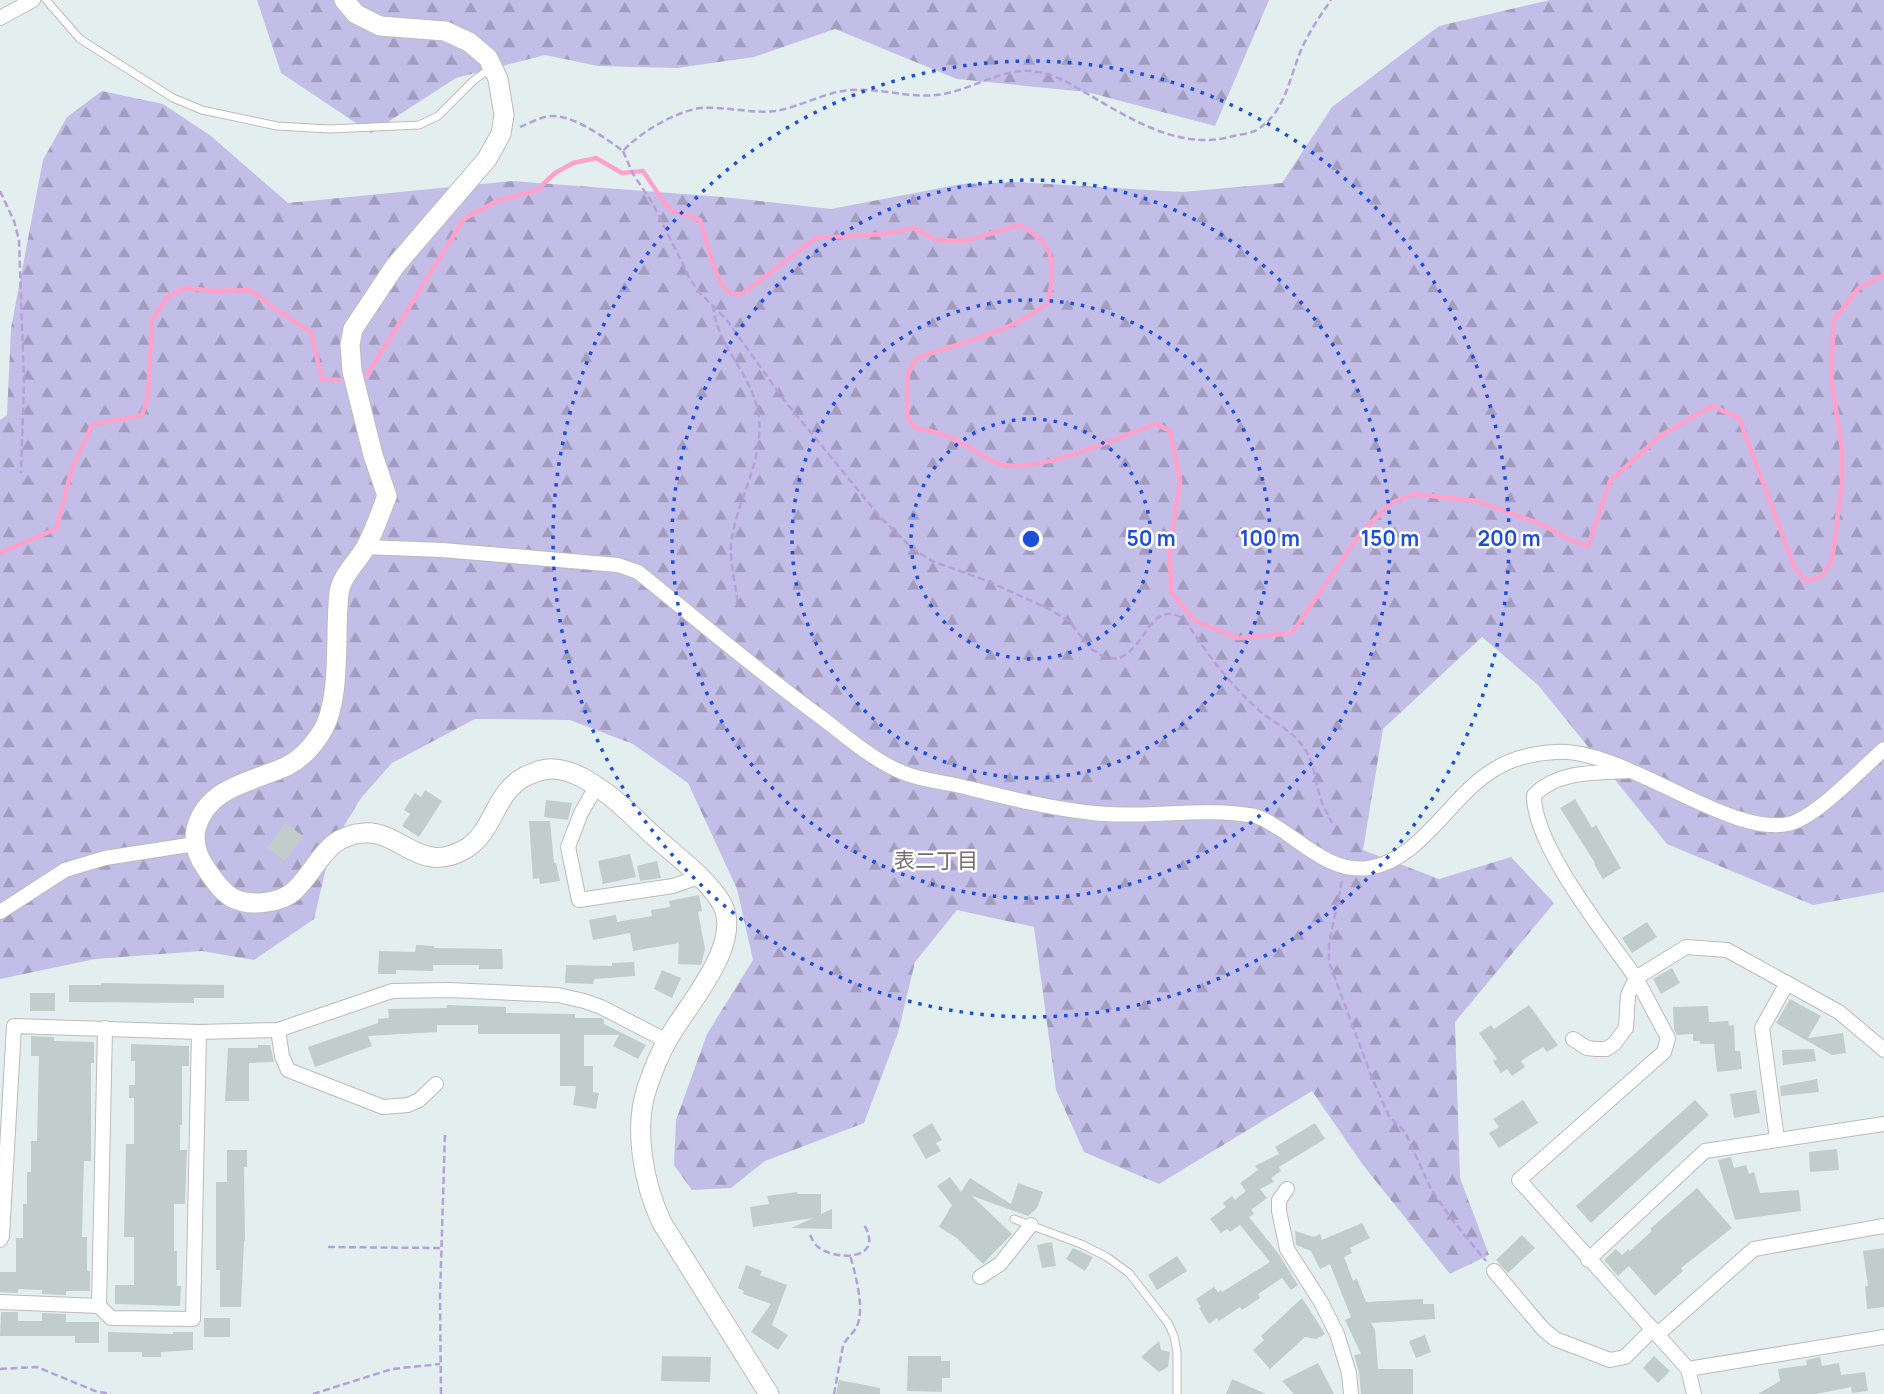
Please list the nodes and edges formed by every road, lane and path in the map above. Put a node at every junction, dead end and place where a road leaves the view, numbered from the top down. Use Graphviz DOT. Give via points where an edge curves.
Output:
graph roads {
  1 [pos="33,0"];
  2 [pos="46,0"];
  3 [pos="344,0"];
  4 [pos="1331,0"];
  5 [pos="0,18"];
  6 [pos="492,66"];
  7 [pos="501,134"];
  8 [pos="623,151"];
  9 [pos="0,191"];
  10 [pos="713,305"];
  11 [pos="21,472"];
  12 [pos="365,547"];
  13 [pos="738,605"];
  14 [pos="1884,748"];
  15 [pos="1630,771"];
  16 [pos="596,787"];
  17 [pos="1332,823"];
  18 [pos="195,844"];
  19 [pos="1345,867"];
  20 [pos="699,877"];
  21 [pos="0,912"];
  22 [pos="1636,978"];
  23 [pos="1787,983"];
  24 [pos="105,1028"];
  25 [pos="278,1030"];
  26 [pos="200,1032"];
  27 [pos="1573,1039"];
  28 [pos="667,1041"];
  29 [pos="1884,1050"];
  30 [pos="436,1084"];
  31 [pos="1884,1124"];
  32 [pos="445,1133"];
  33 [pos="1777,1139"];
  34 [pos="1287,1189"];
  35 [pos="1014,1219"];
  36 [pos="863,1223"];
  37 [pos="1031,1225"];
  38 [pos="1884,1226"];
  39 [pos="810,1235"];
  40 [pos="0,1240"];
  41 [pos="328,1247"];
  42 [pos="441,1248"];
  43 [pos="850,1255"];
  44 [pos="1588,1259"];
  45 [pos="1494,1272"];
  46 [pos="980,1276"];
  47 [pos="0,1302"];
  48 [pos="99,1306"];
  49 [pos="1656,1332"];
  50 [pos="1884,1338"];
  51 [pos="440,1364"];
  52 [pos="0,1368"];
  53 [pos="1688,1369"];
  54 [pos="111,1394"];
  55 [pos="313,1394"];
  56 [pos="441,1394"];
  57 [pos="769,1394"];
  58 [pos="834,1394"];
  59 [pos="1177,1394"];
  60 [pos="1351,1394"];
  61 [pos="1694,1394"];
  1 -- 5 [label="street"];
  2 -- 6 [label="lane" via="80,38 173,98 212,113 277,126 419,125 438,116"];
  3 -- 6 [label="street" via="356,14 380,26 446,31 469,42"];
  4 -- 8 [label="path" via="1302,49 1272,117 1253,131 1222,139 1198,141 1168,134 1057,76 1024,70 934,96 852,90 775,111 699,108 659,124"];
  6 -- 7 [label="street" via="503,115"];
  7 -- 8 [label="path" via="550,116 565,118"];
  7 -- 12 [label="street" via="487,159 395,266 353,329 352,371 387,496"];
  8 -- 10 [label="path" via="690,279"];
  9 -- 11 [label="path" via="19,240 24,383"];
  10 -- 13 [label="path" via="724,341 749,381 759,416 760,443 731,546"];
  10 -- 17 [label="path" via="793,411 881,518 912,548 932,561 1049,609 1070,622 1102,656 1118,659 1128,653 1163,615 1170,613 1185,620 1233,685 1293,733 1307,752"];
  12 -- 18 [label="street" via="339,587 336,676 323,732 290,765 217,795 202,816"];
  12 -- 19 [label="street" via="618,565 638,572 779,687 905,774 1085,813 1261,817 1328,861"];
  14 -- 15 [label="street" via="1815,809 1795,822 1770,826 1743,821"];
  15 -- 19 [label="street" via="1586,754 1560,751 1515,760 1486,775 1394,861 1366,868"];
  15 -- 22 [label="street" via="1558,779 1534,795 1534,809 1552,853"];
  16 -- 18 [label="street" via="567,771 553,768 532,773 509,787 477,841 457,853 425,857 375,833 354,835 330,846 293,892 265,902 229,896 204,866"];
  16 -- 20 [label="street"];
  16 -- 20 [label="street" via="568,847 579,900 673,886"];
  18 -- 21 [label="street" via="105,858 65,870"];
  19 -- 45 [label="path" via="1329,944 1334,976 1389,1116 1405,1132 1438,1200"];
  20 -- 28 [label="street" via="723,905 726,935 695,998"];
  22 -- 23 [label="street" via="1686,947 1727,950"];
  22 -- 27 [label="street" via="1628,995 1626,1028 1615,1044 1606,1049 1587,1048"];
  22 -- 44 [label="street" via="1668,1038 1664,1052 1519,1180"];
  23 -- 29 [label="street" via="1839,1012"];
  23 -- 33 [label="street" via="1762,1028"];
  24 -- 26 [label="street"];
  24 -- 40 [label="street" via="15,1026"];
  24 -- 48 [label="street"];
  25 -- 26 [label="street"];
  25 -- 28 [label="street" via="392,991 449,990 558,995 584,1001"];
  25 -- 30 [label="street" via="288,1070 383,1107 408,1105"];
  26 -- 48 [label="street" via="193,1319 111,1318"];
  28 -- 57 [label="street" via="643,1102 641,1149 652,1202"];
  31 -- 33 [label="street"];
  32 -- 42 [label="path"];
  33 -- 44 [label="street" via="1705,1151"];
  34 -- 60 [label="street" via="1279,1200 1279,1211 1287,1250 1337,1334"];
  35 -- 37 [label="lane"];
  36 -- 43 [label="path" via="871,1243 867,1250"];
  37 -- 46 [label="street" via="1000,1264"];
  37 -- 59 [label="lane" via="1082,1244 1129,1273 1174,1336"];
  38 -- 49 [label="street" via="1755,1249"];
  39 -- 43 [label="path" via="823,1250"];
  41 -- 42 [label="path"];
  42 -- 51 [label="path"];
  43 -- 58 [label="path" via="859,1292 859,1320 846,1339"];
  44 -- 49 [label="street"];
  45 -- 49 [label="street" via="1555,1339 1610,1360 1625,1357"];
  47 -- 48 [label="street"];
  49 -- 53 [label="street"];
  50 -- 53 [label="street"];
  51 -- 55 [label="path" via="393,1369"];
  51 -- 56 [label="path"];
  52 -- 54 [label="path" via="37,1367"];
  53 -- 61 [label="street"];
}
